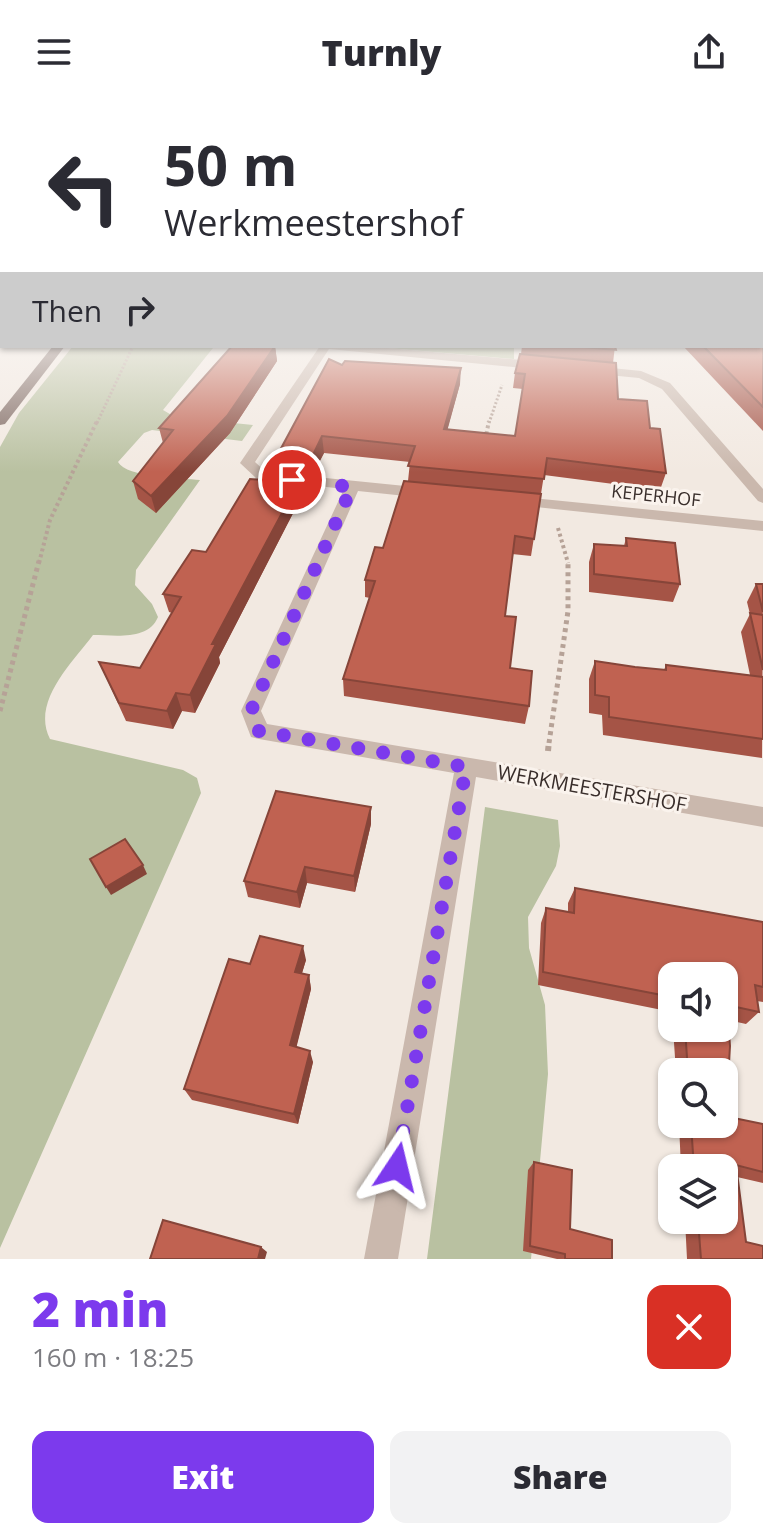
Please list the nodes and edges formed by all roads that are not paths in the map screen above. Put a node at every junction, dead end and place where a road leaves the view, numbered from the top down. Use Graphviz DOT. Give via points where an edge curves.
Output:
graph roads {
  1 [pos="44,365"];
  2 [pos="314,365"];
  3 [pos="532,365"];
  4 [pos="564,368"];
  5 [pos="580,369"];
  6 [pos="0,421"];
  7 [pos="352,487"];
  8 [pos="441,495"];
  9 [pos="763,498"];
  10 [pos="501,500"];
  11 [pos="763,526"];
  12 [pos="466,767"];
  13 [pos="763,817"];
  14 [pos="381,1259"];
  1 -- 6 [label="main road"];
  2 -- 7 [label="street" via="247,463 262,476"];
  3 -- 4 [label="street"];
  5 -- 9 [label="street" via="656,379 666,386"];
  7 -- 8 [label="street"];
  7 -- 12 [label="street, WERKMEESTERSHOF" via="251,711 259,731"];
  10 -- 11 [label="street, KEPERHOF"];
  12 -- 13 [label="street, WERKMEESTERSHOF"];
  12 -- 14 [label="street"];
}
